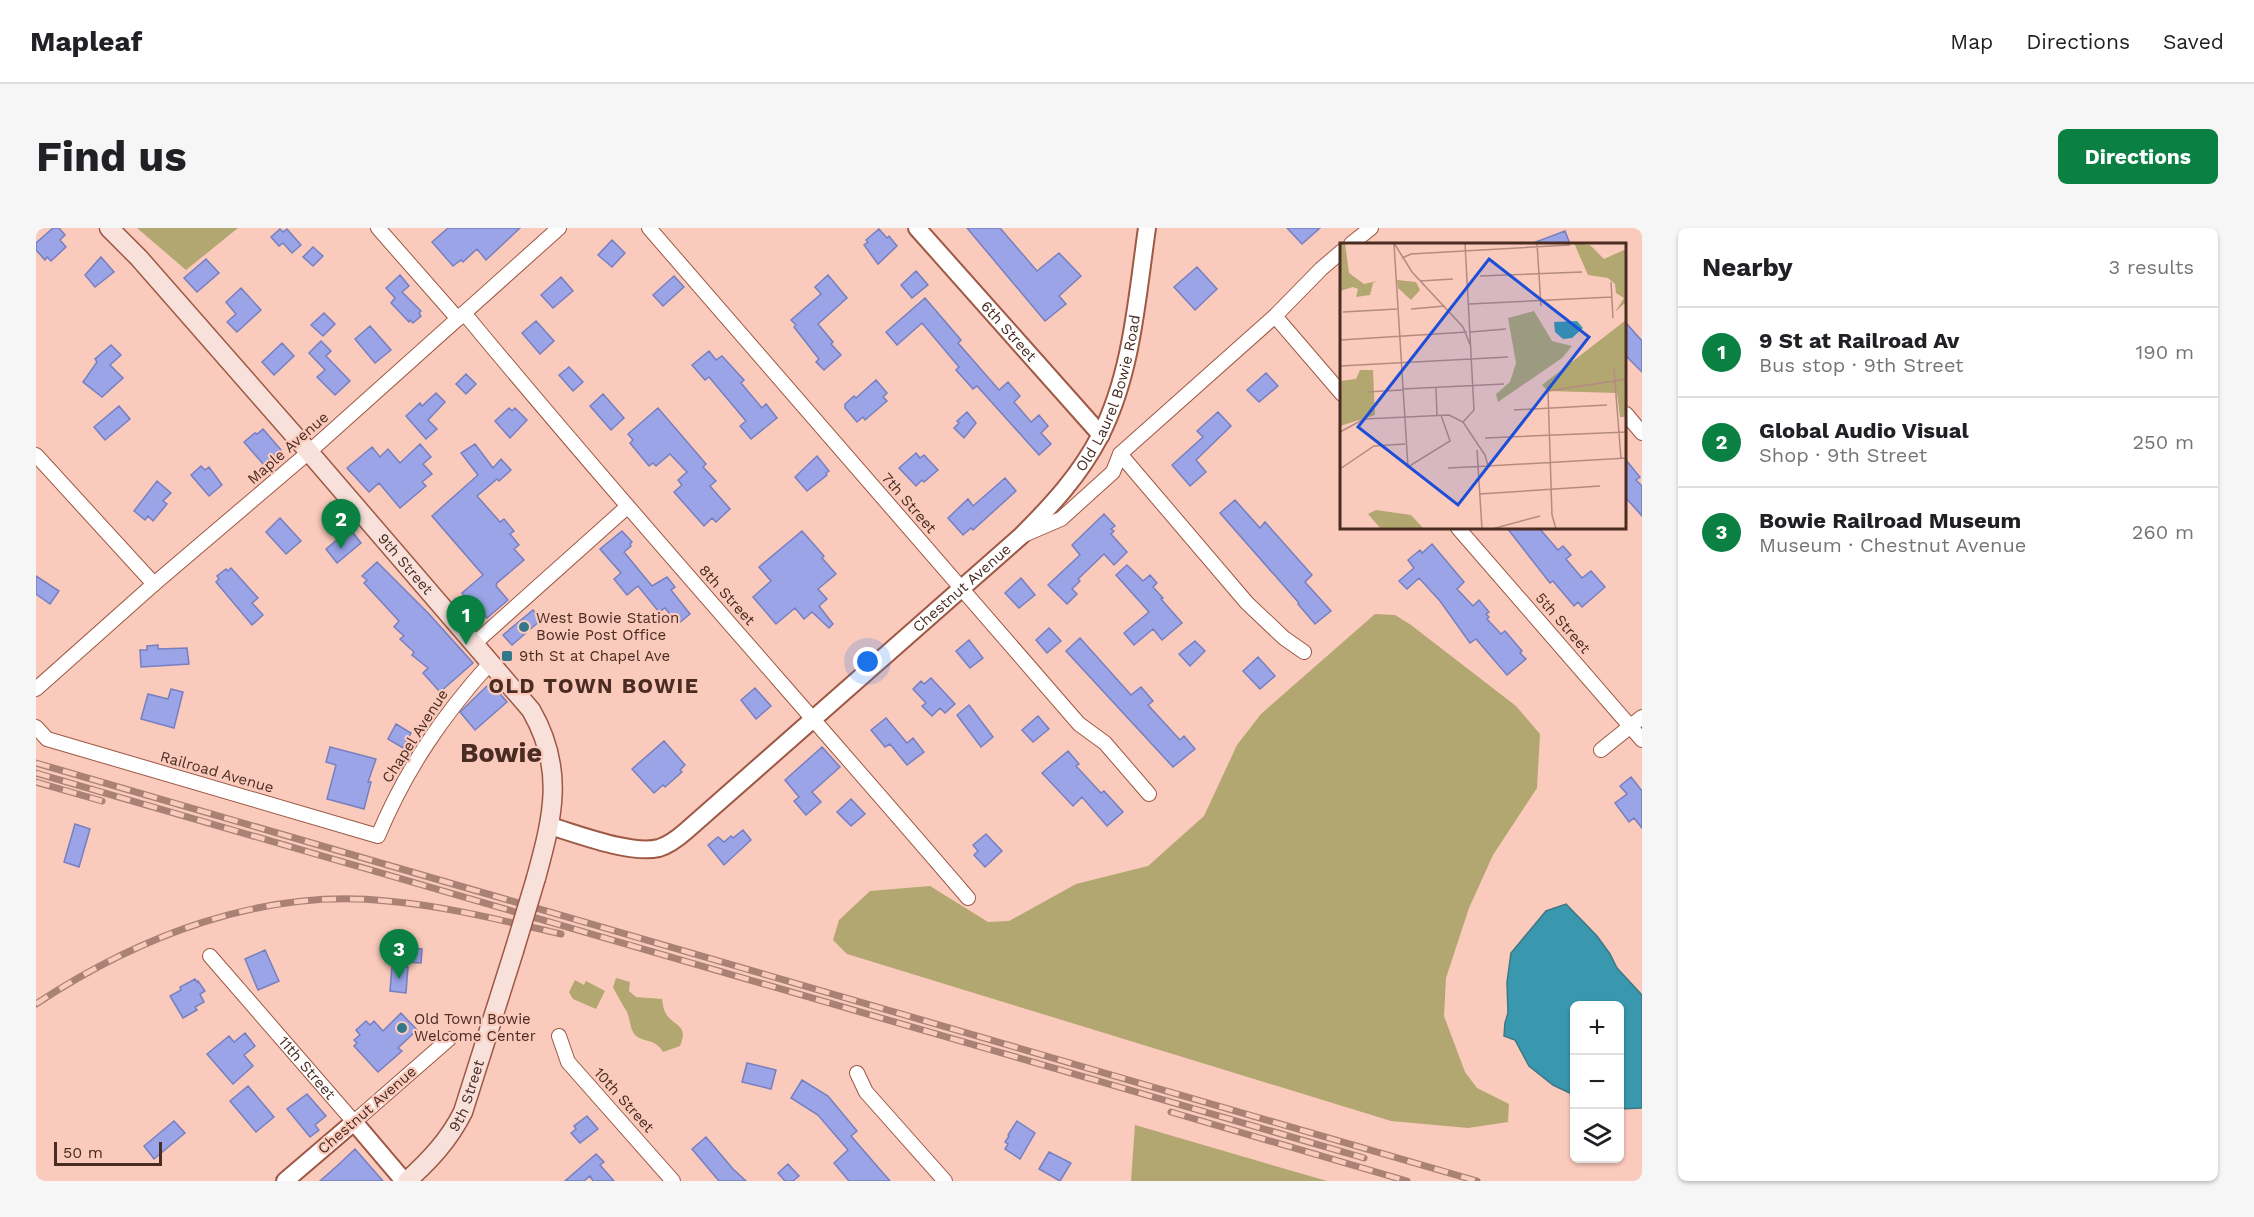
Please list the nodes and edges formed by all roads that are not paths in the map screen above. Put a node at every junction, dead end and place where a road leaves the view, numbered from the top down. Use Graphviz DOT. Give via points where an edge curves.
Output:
graph roads {
  1 [pos="108,228"];
  2 [pos="378,228"];
  3 [pos="559,228"];
  4 [pos="649,228"];
  5 [pos="917,228"];
  6 [pos="1147,228"];
  7 [pos="1371,228"];
  8 [pos="1352,243"];
  9 [pos="1340,253"];
  10 [pos="461,316"];
  11 [pos="1275,316"];
  12 [pos="1340,392"];
  13 [pos="1627,415"];
  14 [pos="1642,433"];
  15 [pos="1101,435"];
  16 [pos="309,452"];
  17 [pos="1120,454"];
  18 [pos="36,455"];
  19 [pos="627,507"];
  20 [pos="1460,530"];
  21 [pos="1021,536"];
  22 [pos="154,584"];
  23 [pos="961,589"];
  24 [pos="475,643"];
  25 [pos="1304,652"];
  26 [pos="491,662"];
  27 [pos="36,689"];
  28 [pos="1642,717"];
  29 [pos="815,719"];
  30 [pos="36,727"];
  31 [pos="1630,727"];
  32 [pos="1642,740"];
  33 [pos="1601,750"];
  34 [pos="1149,794"];
  35 [pos="550,826"];
  36 [pos="378,836"];
  37 [pos="968,898"];
  38 [pos="210,956"];
  39 [pos="559,1036"];
  40 [pos="449,1039"];
  41 [pos="857,1073"];
  42 [pos="354,1122"];
  43 [pos="285,1181"];
  44 [pos="406,1181"];
  45 [pos="673,1181"];
  46 [pos="945,1181"];
  1 -- 16 [label="main road, 9th Street" via="139,258"];
  2 -- 10 [label="street, 8th Street"];
  3 -- 10 [label="street, Maple Avenue"];
  4 -- 23 [label="street, 7th Street"];
  5 -- 15 [label="street, 6th Street"];
  6 -- 15 [label="street, Old Laurel Bowie Road" via="1124,367"];
  7 -- 8 [label="street"];
  9 -- 11 [label="street, Chestnut Avenue"];
  10 -- 16 [label="street, Maple Avenue"];
  10 -- 19 [label="street, 8th Street"];
  11 -- 12 [label="street"];
  11 -- 17 [label="street, Chestnut Avenue"];
  13 -- 14 [label="street"];
  15 -- 21 [label="street, Old Laurel Bowie Road" via="1067,488"];
  16 -- 22 [label="street, Maple Avenue"];
  16 -- 24 [label="main road, 9th Street"];
  17 -- 21 [label="street, Chestnut Avenue" via="1113,472 1061,519"];
  17 -- 25 [label="street" via="1247,603"];
  18 -- 22 [label="street"];
  19 -- 24 [label="street"];
  19 -- 29 [label="street, 8th Street"];
  20 -- 31 [label="street, 5th Street"];
  21 -- 23 [label="street, Chestnut Avenue"];
  22 -- 27 [label="street, Maple Avenue"];
  23 -- 29 [label="street, Chestnut Avenue"];
  23 -- 34 [label="street, 7th Street" via="1079,724 1105,743"];
  24 -- 26 [label="main road, 9th Street"];
  26 -- 35 [label="main road, 9th Street" via="531,710 546,740 553,790"];
  26 -- 36 [label="street, Chapel Avenue" via="458,698 428,742 396,795"];
  28 -- 31 [label="street"];
  29 -- 35 [label="street, Chestnut Avenue" via="686,831 660,847 633,848"];
  29 -- 37 [label="street, 8th Street"];
  30 -- 36 [label="street, Railroad Avenue" via="47,739"];
  31 -- 32 [label="street, 5th Street"];
  31 -- 33 [label="street"];
  35 -- 44 [label="main road, 9th Street, bridge" via="463,1112 438,1151"];
  38 -- 42 [label="street, 11th Street"];
  39 -- 45 [label="street, 10th Street" via="568,1062"];
  40 -- 42 [label="street, Chestnut Avenue"];
  41 -- 46 [label="street" via="866,1092"];
  42 -- 43 [label="street, Chestnut Avenue"];
  42 -- 44 [label="street, 11th Street"];
}
